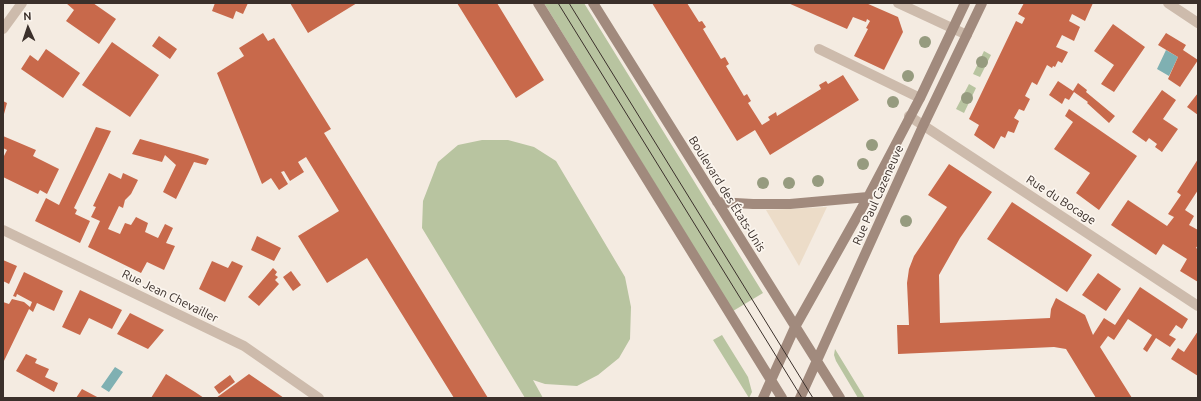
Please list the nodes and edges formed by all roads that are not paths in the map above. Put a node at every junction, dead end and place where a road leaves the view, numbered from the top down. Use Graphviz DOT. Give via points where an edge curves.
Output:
graph roads {
  1 [pos="22,3"];
  2 [pos="538,3"];
  3 [pos="593,3"];
  4 [pos="898,3"];
  5 [pos="965,3"];
  6 [pos="982,3"];
  7 [pos="1168,3"];
  8 [pos="1198,23"];
  9 [pos="954,28"];
  10 [pos="3,29"];
  11 [pos="967,35"];
  12 [pos="819,49"];
  13 [pos="920,98"];
  14 [pos="910,116"];
  15 [pos="923,126"];
  16 [pos="868,197"];
  17 [pos="717,202"];
  18 [pos="3,230"];
  19 [pos="1198,306"];
  20 [pos="795,327"];
  21 [pos="817,361"];
  22 [pos="771,382"];
  23 [pos="318,398"];
  24 [pos="763,398"];
  25 [pos="782,398"];
  26 [pos="800,398"];
  27 [pos="840,398"];
  1 -- 10 [label="street"];
  2 -- 22 [label="street"];
  3 -- 17 [label="street, Boulevard des États-Unis"];
  4 -- 9 [label="street"];
  5 -- 9 [label="street, Rue Paul Cazeneuve"];
  6 -- 11 [label="street, Rue Paul Cazeneuve"];
  7 -- 8 [label="street"];
  9 -- 11 [label="street"];
  9 -- 13 [label="street, Rue Paul Cazeneuve"];
  11 -- 15 [label="street, Rue Paul Cazeneuve"];
  12 -- 13 [label="street"];
  13 -- 14 [label="street, Rue Paul Cazeneuve"];
  14 -- 15 [label="street, Rue du Bocage"];
  14 -- 16 [label="street, Rue Paul Cazeneuve"];
  15 -- 19 [label="street, Rue du Bocage"];
  15 -- 21 [label="street, Rue Paul Cazeneuve"];
  16 -- 17 [label="street, Rue Paul Cazeneuve" via="790,204"];
  16 -- 20 [label="street, Rue Paul Cazeneuve"];
  17 -- 20 [label="street, Boulevard des États-Unis"];
  18 -- 23 [label="street, Rue Jean Chevailler" via="244,346"];
  20 -- 21 [label="street, Boulevard des États-Unis"];
  20 -- 22 [label="street, Rue Paul Cazeneuve"];
  21 -- 26 [label="street, Rue Paul Cazeneuve"];
  21 -- 27 [label="street, Boulevard des États-Unis"];
  22 -- 24 [label="street, Rue Paul Cazeneuve"];
  22 -- 25 [label="street"];
}
